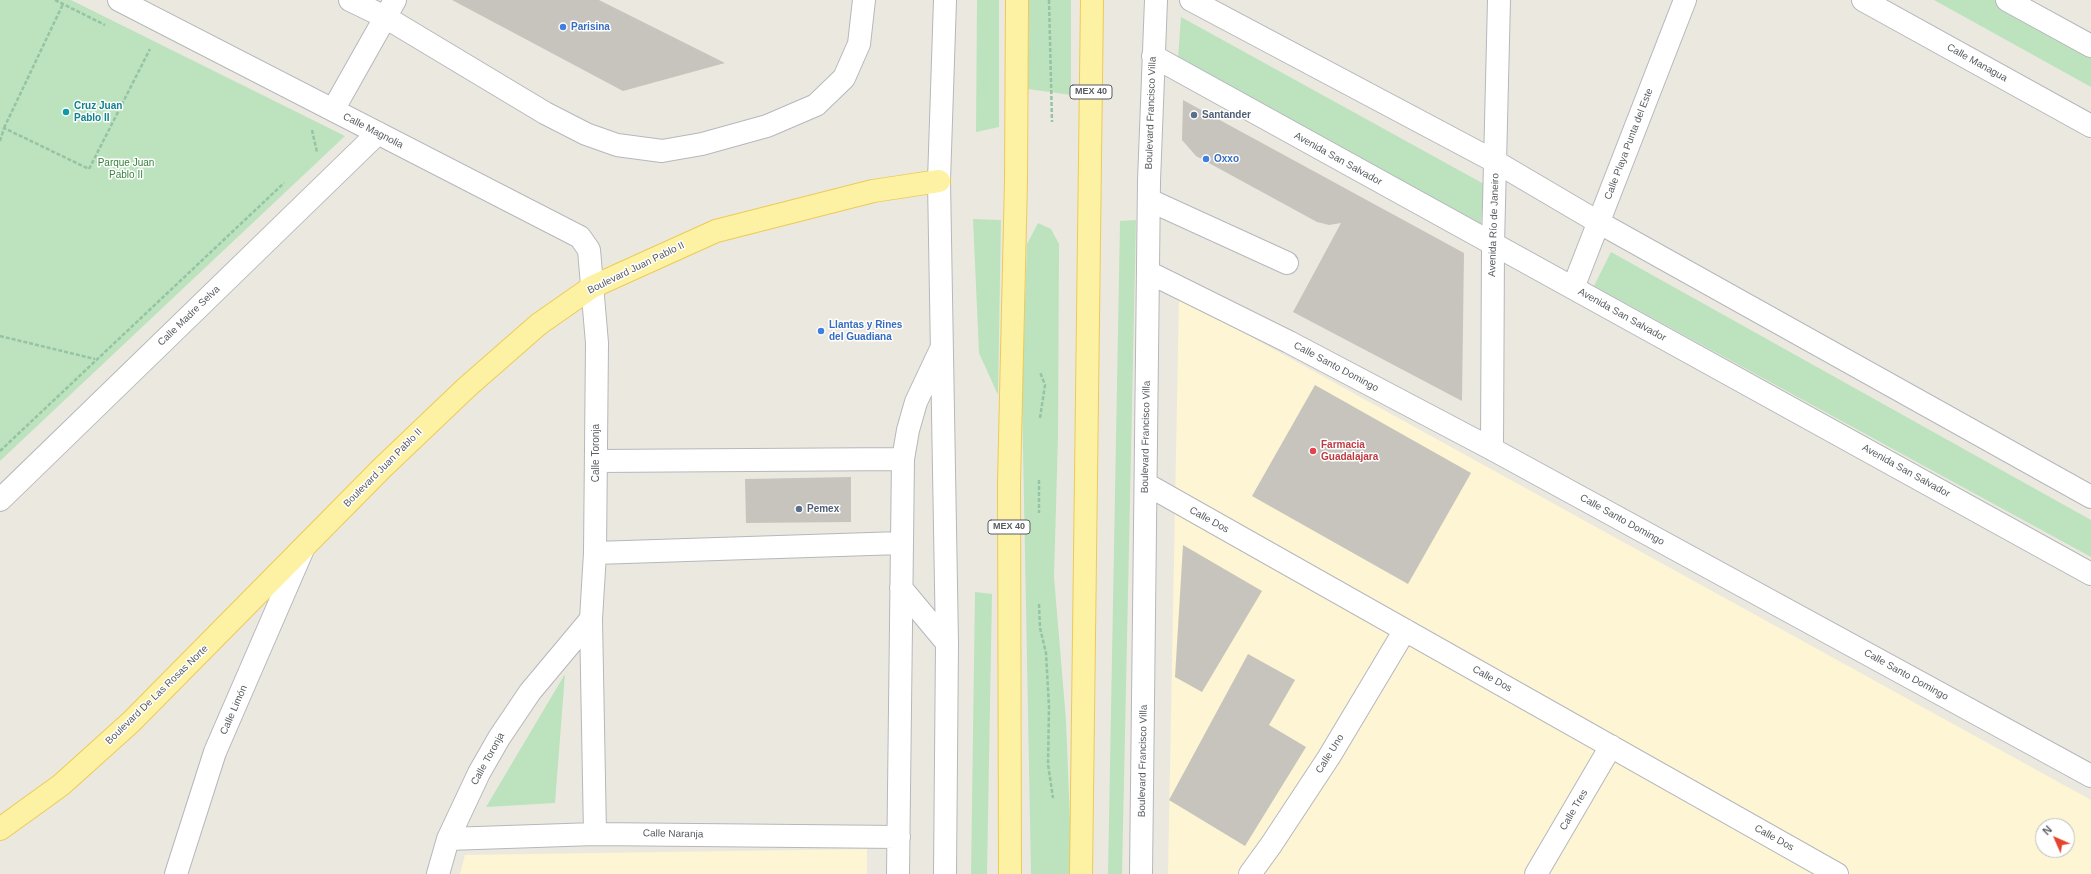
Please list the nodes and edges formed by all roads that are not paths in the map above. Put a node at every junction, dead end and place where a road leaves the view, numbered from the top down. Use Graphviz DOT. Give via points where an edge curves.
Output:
graph roads {
  1 [pos="120,0"];
  2 [pos="350,0"];
  3 [pos="864,0"];
  4 [pos="945,0"];
  5 [pos="1017,0"];
  6 [pos="1092,0"];
  7 [pos="1156,0"];
  8 [pos="1191,0"];
  9 [pos="1499,0"];
  10 [pos="1685,0"];
  11 [pos="1863,0"];
  12 [pos="2007,0"];
  13 [pos="390,9"];
  14 [pos="2091,46"];
  15 [pos="1153,56"];
  16 [pos="333,110"];
  17 [pos="2091,126"];
  18 [pos="378,133"];
  19 [pos="1496,162"];
  20 [pos="940,181"];
  21 [pos="1150,200"];
  22 [pos="1598,222"];
  23 [pos="1493,245"];
  24 [pos="1287,263"];
  25 [pos="1148,272"];
  26 [pos="592,287"];
  27 [pos="1573,288"];
  28 [pos="941,348"];
  29 [pos="1492,449"];
  30 [pos="903,459"];
  31 [pos="596,461"];
  32 [pos="1146,484"];
  33 [pos="2091,497"];
  34 [pos="0,500"];
  35 [pos="901,543"];
  36 [pos="303,549"];
  37 [pos="595,553"];
  38 [pos="2091,574"];
  39 [pos="901,588"];
  40 [pos="591,619"];
  41 [pos="1405,630"];
  42 [pos="947,643"];
  43 [pos="1611,746"];
  44 [pos="2091,776"];
  45 [pos="0,829"];
  46 [pos="595,834"];
  47 [pos="899,837"];
  48 [pos="448,839"];
  49 [pos="176,874"];
  50 [pos="438,874"];
  51 [pos="898,874"];
  52 [pos="945,874"];
  53 [pos="1010,874"];
  54 [pos="1081,874"];
  55 [pos="1141,874"];
  56 [pos="1250,874"];
  57 [pos="1536,874"];
  58 [pos="1837,874"];
  1 -- 16 [label="street, Calle Magnolia"];
  2 -- 13 [label="street"];
  3 -- 13 [label="street" via="859,44 844,78 816,104 768,126 662,152 617,145 586,134 545,113"];
  4 -- 20 [label="street"];
  5 -- 53 [label="main road, MEX 40" via="1009,483"];
  6 -- 54 [label="main road, MEX 40"];
  7 -- 15 [label="street, Boulevard Francisco Villa"];
  8 -- 19 [label="street"];
  9 -- 19 [label="street, Avenida Río de Janeiro"];
  10 -- 22 [label="street, Calle Playa Punta del Este"];
  11 -- 17 [label="street, Calle Managua"];
  12 -- 14 [label="street"];
  13 -- 16 [label="street"];
  15 -- 21 [label="street, Boulevard Francisco Villa"];
  15 -- 23 [label="street, Avenida San Salvador"];
  16 -- 18 [label="street, Calle Magnolia"];
  18 -- 26 [label="street, Calle Magnolia" via="580,237 589,250"];
  18 -- 34 [label="street, Calle Madre Selva"];
  19 -- 22 [label="street"];
  19 -- 23 [label="street, Avenida Río de Janeiro"];
  20 -- 26 [label="main road, Boulevard Juan Pablo II" via="873,191 716,231"];
  20 -- 28 [label="street"];
  21 -- 24 [label="street"];
  21 -- 25 [label="street, Boulevard Francisco Villa"];
  22 -- 27 [label="street, Calle Playa Punta del Este"];
  22 -- 33 [label="street"];
  23 -- 27 [label="street, Avenida San Salvador"];
  23 -- 29 [label="street, Avenida Río de Janeiro"];
  25 -- 29 [label="street, Calle Santo Domingo" via="1289,342"];
  25 -- 32 [label="street, Boulevard Francisco Villa"];
  26 -- 31 [label="street, Calle Toronja" via="596,343"];
  26 -- 36 [label="main road, Boulevard Juan Pablo II" via="539,324 467,387 382,468"];
  27 -- 38 [label="street, Avenida San Salvador"];
  28 -- 30 [label="street" via="916,402"];
  28 -- 42 [label="street"];
  29 -- 44 [label="street, Calle Santo Domingo"];
  30 -- 31 [label="street"];
  30 -- 35 [label="street"];
  31 -- 37 [label="street, Calle Toronja"];
  32 -- 41 [label="street, Calle Dos"];
  32 -- 55 [label="street, Boulevard Francisco Villa"];
  35 -- 37 [label="street"];
  35 -- 39 [label="street"];
  36 -- 45 [label="main road, Boulevard De Las Rosas Norte" via="131,722 61,785"];
  36 -- 49 [label="street, Calle Limón" via="215,752"];
  37 -- 40 [label="street, Calle Toronja"];
  39 -- 42 [label="street"];
  39 -- 47 [label="street"];
  40 -- 46 [label="street, Calle Toronja"];
  40 -- 48 [label="street, Calle Toronja" via="530,692 499,738 479,773"];
  41 -- 43 [label="street, Calle Dos"];
  41 -- 56 [label="street, Calle Uno" via="1329,757"];
  42 -- 52 [label="street"];
  43 -- 57 [label="street, Calle Tres"];
  43 -- 58 [label="street, Calle Dos"];
  46 -- 47 [label="street, Calle Naranja"];
  46 -- 48 [label="street, Calle Naranja"];
  47 -- 51 [label="street"];
  48 -- 50 [label="street, Calle Toronja"];
}
